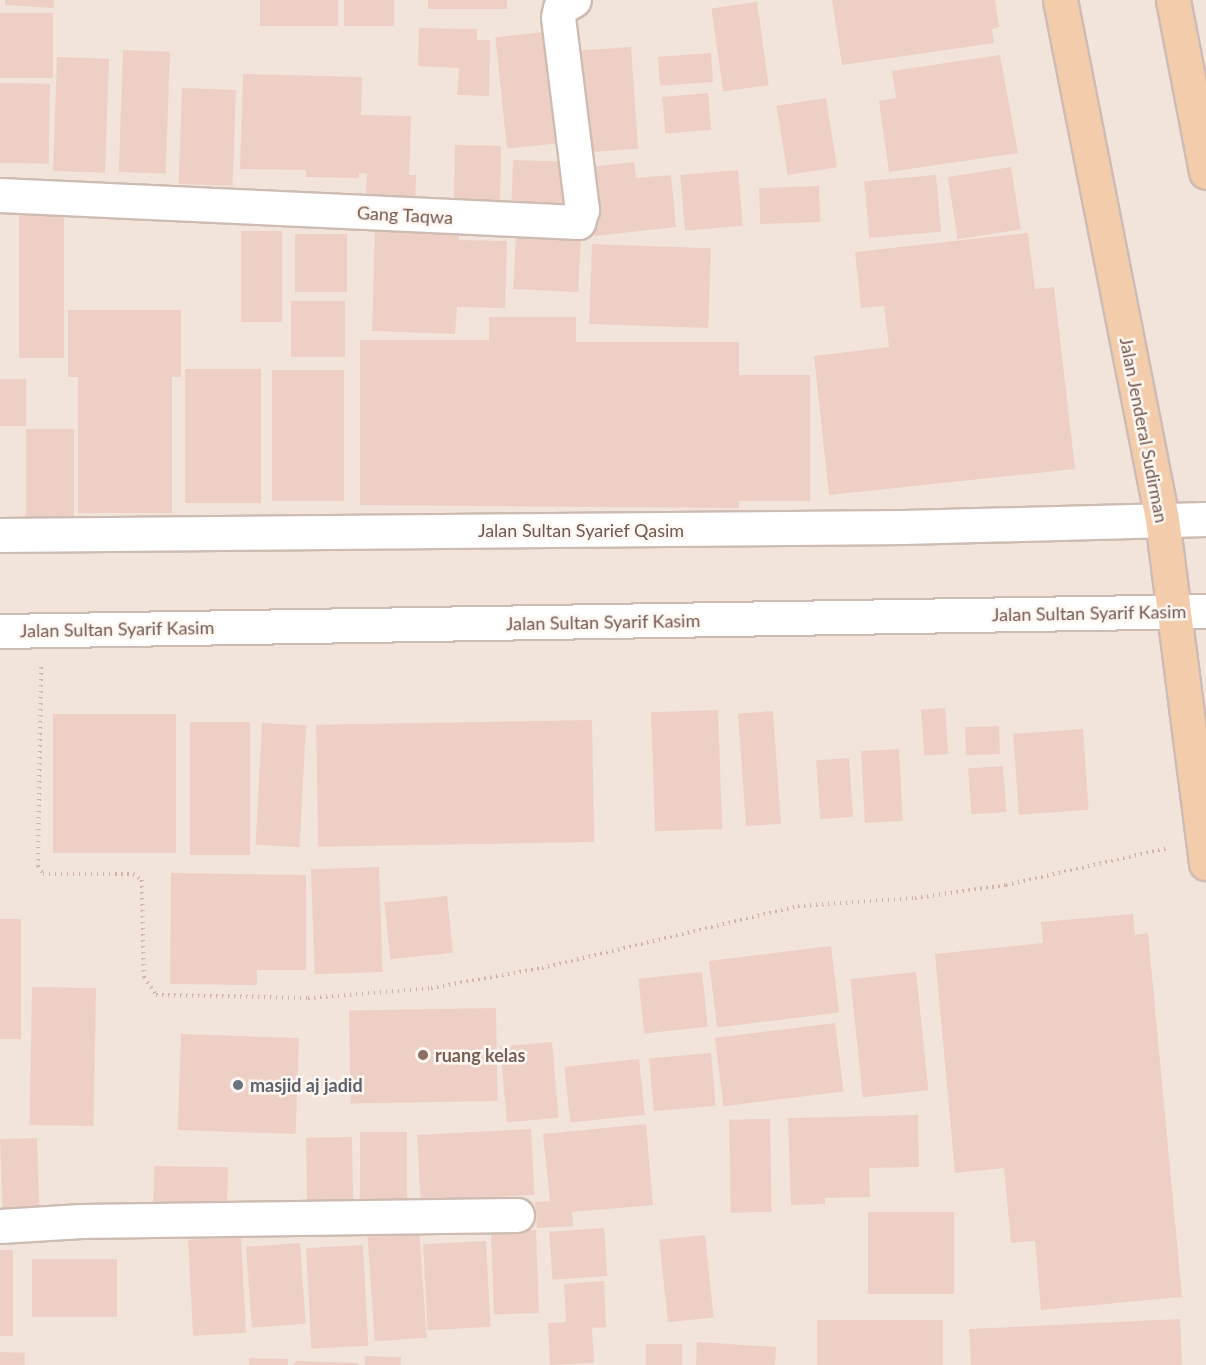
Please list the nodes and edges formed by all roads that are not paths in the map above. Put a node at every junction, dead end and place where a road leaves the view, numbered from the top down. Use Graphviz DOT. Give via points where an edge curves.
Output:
graph roads {
  1 [pos="574,0"];
  2 [pos="1060,0"];
  3 [pos="1173,0"];
  4 [pos="1206,172"];
  5 [pos="0,195"];
  6 [pos="1162,519"];
  7 [pos="1206,519"];
  8 [pos="0,534"];
  9 [pos="1172,610"];
  10 [pos="1206,611"];
  11 [pos="0,631"];
  12 [pos="1204,852"];
  13 [pos="517,1215"];
  14 [pos="0,1226"];
  1 -- 5 [label="street, Gang Taqwa" via="560,8 558,16 582,210 578,222"];
  2 -- 6 [label="main road, Jalan Jenderal Sudirman"];
  3 -- 4 [label="main road"];
  6 -- 7 [label="street"];
  6 -- 8 [label="street, Jalan Sultan Syarief Qasim" via="904,527"];
  6 -- 9 [label="main road, Jalan Jenderal Sudirman"];
  9 -- 10 [label="street, Jalan Sultan Syarif Kasim"];
  9 -- 11 [label="street, Jalan Sultan Syarif Kasim"];
  9 -- 12 [label="main road, Jalan Jenderal Sudirman"];
  13 -- 14 [label="street" via="81,1221"];
}
